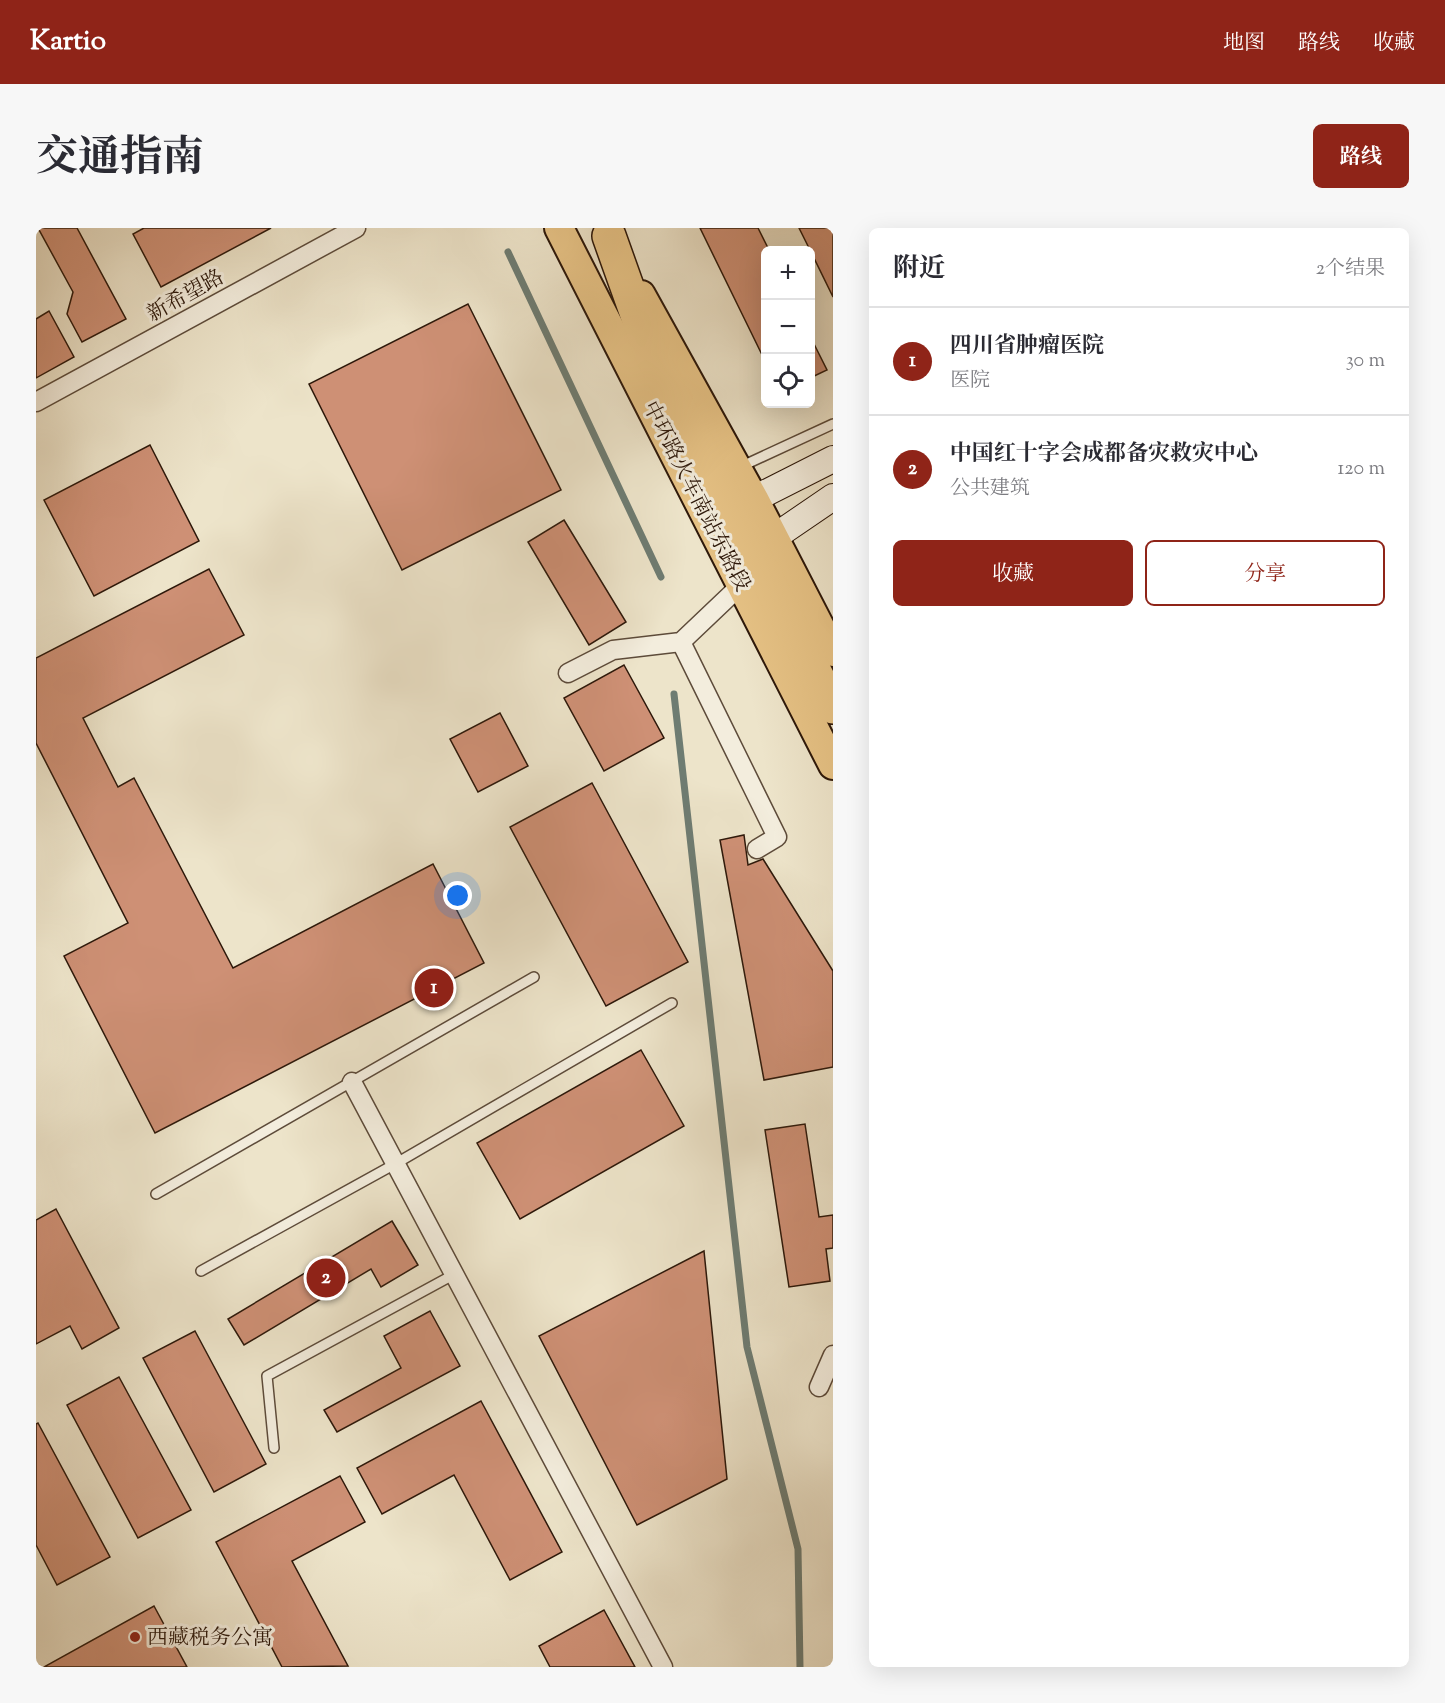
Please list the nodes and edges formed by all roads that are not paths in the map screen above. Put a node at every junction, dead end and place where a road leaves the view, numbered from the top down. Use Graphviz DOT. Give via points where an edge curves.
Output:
graph roads {
  1 [pos="356,228"];
  2 [pos="559,228"];
  3 [pos="608,232"];
  4 [pos="36,402"];
  5 [pos="833,424"];
  6 [pos="833,459"];
  7 [pos="736,469"];
  8 [pos="833,497"];
  9 [pos="754,499"];
  10 [pos="773,538"];
  11 [pos="742,584"];
  12 [pos="681,642"];
  13 [pos="828,652"];
  14 [pos="568,673"];
  15 [pos="833,707"];
  16 [pos="833,765"];
  17 [pos="757,849"];
  18 [pos="534,977"];
  19 [pos="672,1003"];
  20 [pos="352,1082"];
  21 [pos="395,1164"];
  22 [pos="156,1194"];
  23 [pos="201,1271"];
  24 [pos="453,1275"];
  25 [pos="833,1355"];
  26 [pos="819,1387"];
  27 [pos="274,1449"];
  28 [pos="663,1667"];
  1 -- 4 [label="street, 新希望路"];
  2 -- 11 [label="main road, 中环路火车南站东路段"];
  3 -- 7 [label="main road"];
  3 -- 13 [label="highway" via="651,354"];
  5 -- 7 [label="lane"];
  6 -- 9 [label="street"];
  7 -- 9 [label="main road"];
  8 -- 10 [label="street"];
  9 -- 10 [label="main road"];
  10 -- 13 [label="main road"];
  11 -- 12 [label="street"];
  11 -- 16 [label="main road, 中环路火车南站东路段"];
  12 -- 14 [label="street" via="613,650"];
  12 -- 17 [label="street" via="777,837"];
  13 -- 15 [label="highway"];
  18 -- 20 [label="lane"];
  19 -- 21 [label="lane"];
  20 -- 21 [label="street"];
  20 -- 22 [label="lane"];
  21 -- 23 [label="lane"];
  21 -- 24 [label="street"];
  24 -- 27 [label="lane" via="267,1376"];
  24 -- 28 [label="street"];
  25 -- 26 [label="street"];
}
